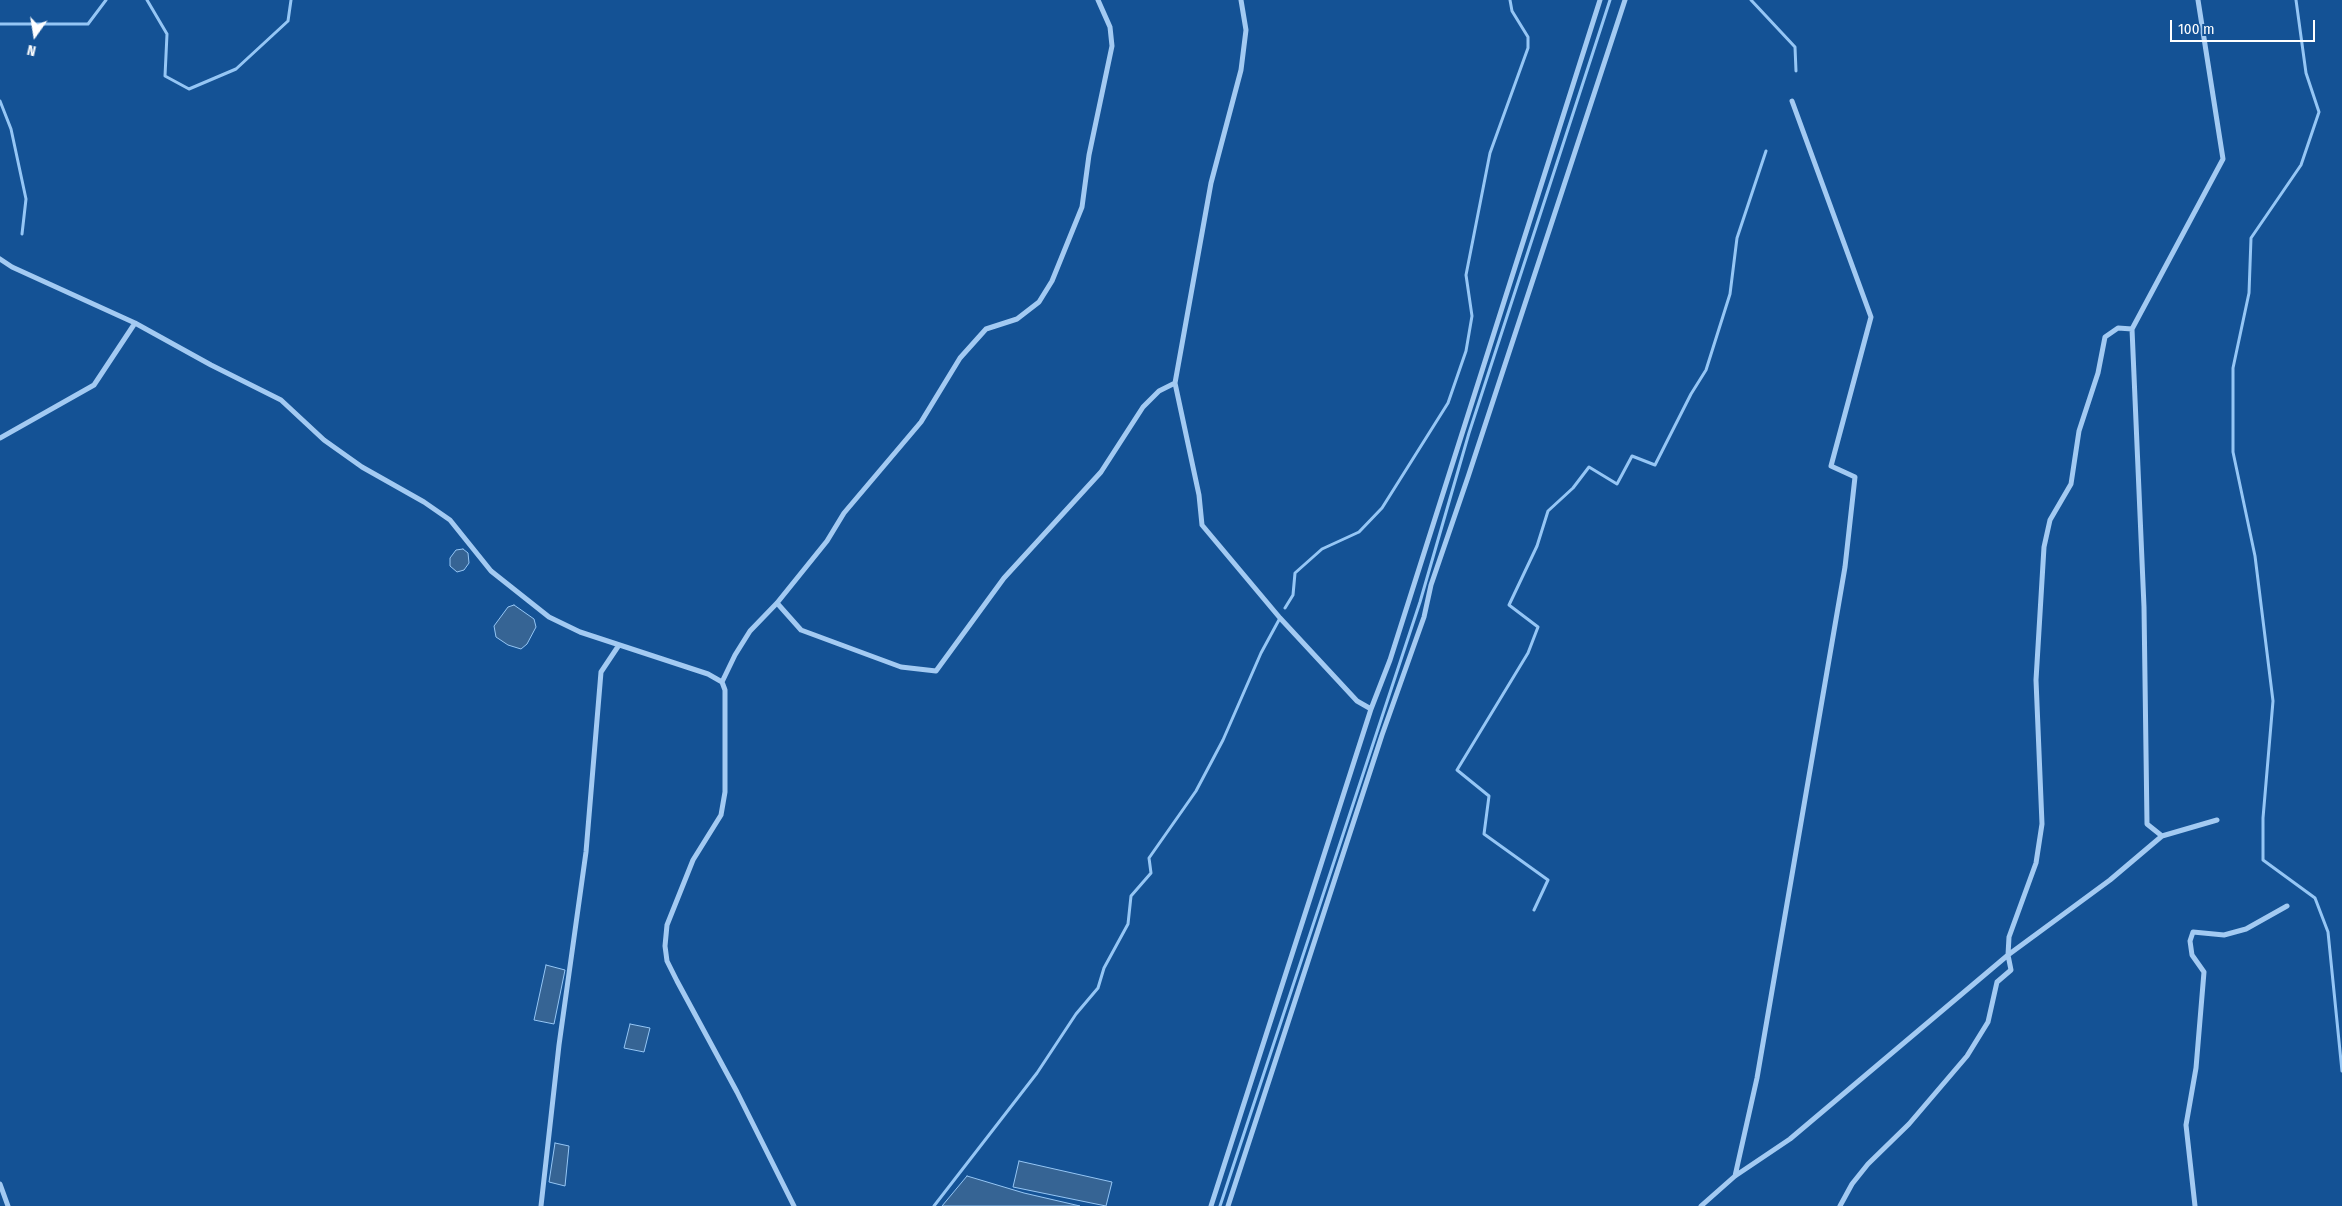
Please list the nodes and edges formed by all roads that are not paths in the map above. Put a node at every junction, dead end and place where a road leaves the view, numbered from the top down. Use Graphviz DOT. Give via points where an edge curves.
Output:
graph roads {
  1 [pos="1098,0"];
  2 [pos="1241,0"];
  3 [pos="1600,0"];
  4 [pos="1625,0"];
  5 [pos="2198,0"];
  6 [pos="1792,101"];
  7 [pos="0,260"];
  8 [pos="135,323"];
  9 [pos="2132,329"];
  10 [pos="1176,383"];
  11 [pos="0,438"];
  12 [pos="777,603"];
  13 [pos="619,646"];
  14 [pos="722,682"];
  15 [pos="1371,709"];
  16 [pos="2217,820"];
  17 [pos="2162,836"];
  18 [pos="2287,906"];
  19 [pos="2008,955"];
  20 [pos="1735,1176"];
  21 [pos="0,1184"];
  22 [pos="8,1206"];
  23 [pos="541,1206"];
  24 [pos="794,1206"];
  25 [pos="1211,1206"];
  26 [pos="1228,1206"];
  27 [pos="1701,1206"];
  28 [pos="1840,1206"];
  29 [pos="2195,1206"];
  1 -- 12 [label="street" via="1110,28 1112,46 1089,155 1082,207 1052,281 1039,302 1017,319 986,329 972,343 921,422 844,512 827,541"];
  2 -- 10 [label="street" via="1246,30 1241,70 1211,183"];
  3 -- 15 [label="street" via="1390,660"];
  4 -- 26 [label="street"];
  5 -- 9 [label="street" via="2223,159"];
  6 -- 20 [label="street" via="1871,317 1831,466 1855,477 1845,567 1756,1078"];
  7 -- 8 [label="street"];
  8 -- 11 [label="street" via="94,385"];
  8 -- 13 [label="street" via="281,400 324,440 362,467 450,520 491,571 541,612 580,632"];
  9 -- 17 [label="street" via="2144,606 2147,824"];
  9 -- 19 [label="street" via="2118,328 2105,337 2098,373 2079,431 2071,484 2050,520 2044,547 2036,680 2042,824 2036,863 2009,937"];
  10 -- 12 [label="street" via="1159,391 1143,407 1101,472 1004,578 936,671 901,667 801,630"];
  10 -- 15 [label="street" via="1199,495 1202,526 1280,618 1357,701"];
  12 -- 14 [label="street" via="750,632"];
  13 -- 14 [label="street" via="708,674"];
  13 -- 23 [label="street" via="601,672 586,852"];
  14 -- 24 [label="street" via="725,690 725,792 721,815 693,860 667,925 667,961"];
  15 -- 25 [label="street"];
  16 -- 17 [label="street"];
  17 -- 19 [label="street" via="2110,880"];
  18 -- 29 [label="street" via="2224,935 2192,932 2192,955 2204,972 2196,1068 2186,1125"];
  19 -- 20 [label="street" via="1790,1139"];
  19 -- 28 [label="street" via="2011,970 1997,982 1988,1022 1967,1056 1909,1124 1868,1164"];
  20 -- 27 [label="street"];
  21 -- 22 [label="street"];
}
